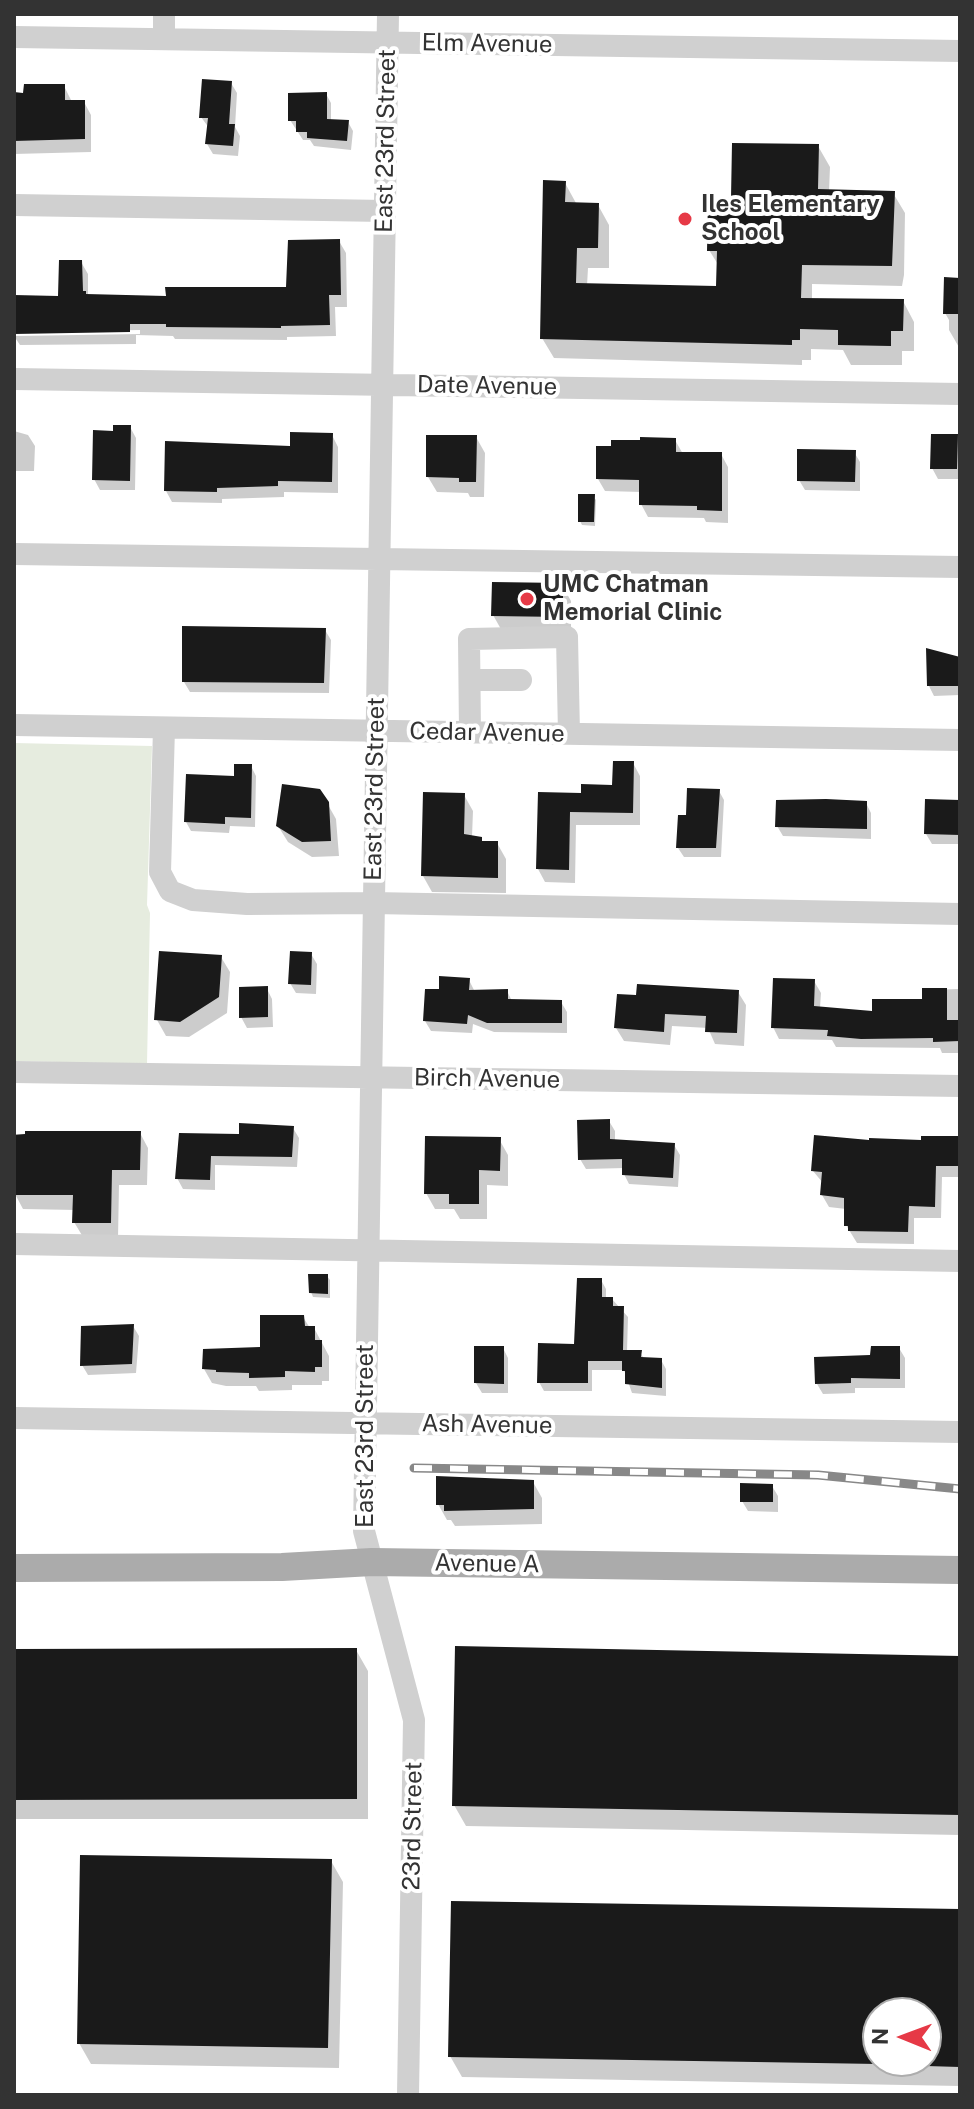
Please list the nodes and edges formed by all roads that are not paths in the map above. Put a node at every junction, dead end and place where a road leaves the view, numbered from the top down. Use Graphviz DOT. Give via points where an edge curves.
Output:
graph roads {
  1 [pos="164,14"];
  2 [pos="388,14"];
  3 [pos="14,37"];
  4 [pos="164,39"];
  5 [pos="388,42"];
  6 [pos="960,51"];
  7 [pos="14,205"];
  8 [pos="385,211"];
  9 [pos="14,379"];
  10 [pos="382,384"];
  11 [pos="960,394"];
  12 [pos="14,554"];
  13 [pos="379,560"];
  14 [pos="960,567"];
  15 [pos="470,680"];
  16 [pos="521,680"];
  17 [pos="14,725"];
  18 [pos="164,728"];
  19 [pos="376,731"];
  20 [pos="470,733"];
  21 [pos="569,734"];
  22 [pos="960,740"];
  23 [pos="373,903"];
  24 [pos="960,914"];
  25 [pos="14,1072"];
  26 [pos="370,1077"];
  27 [pos="960,1086"];
  28 [pos="14,1244"];
  29 [pos="368,1249"];
  30 [pos="960,1261"];
  31 [pos="14,1418"];
  32 [pos="365,1423"];
  33 [pos="960,1432"];
  34 [pos="372,1562"];
  35 [pos="14,1568"];
  36 [pos="960,1570"];
  37 [pos="408,2095"];
  1 -- 4 [label="street"];
  2 -- 5 [label="street, East 23rd Street"];
  3 -- 4 [label="street, Elm Avenue"];
  4 -- 5 [label="street, Elm Avenue"];
  5 -- 6 [label="street, Elm Avenue"];
  5 -- 8 [label="street, East 23rd Street"];
  7 -- 8 [label="street"];
  8 -- 10 [label="street, East 23rd Street"];
  9 -- 10 [label="street, Date Avenue"];
  10 -- 11 [label="street, Date Avenue"];
  10 -- 13 [label="street, East 23rd Street"];
  12 -- 13 [label="street"];
  13 -- 14 [label="street"];
  13 -- 19 [label="street, East 23rd Street"];
  15 -- 16 [label="street"];
  15 -- 20 [label="street"];
  15 -- 21 [label="street" via="469,639 567,637"];
  17 -- 18 [label="street, Cedar Avenue"];
  18 -- 19 [label="street, Cedar Avenue"];
  18 -- 23 [label="street" via="160,872 170,891 193,900 234,903"];
  19 -- 20 [label="street, Cedar Avenue"];
  19 -- 23 [label="street, East 23rd Street"];
  20 -- 21 [label="street, Cedar Avenue"];
  21 -- 22 [label="street, Cedar Avenue"];
  23 -- 24 [label="street"];
  23 -- 26 [label="street, East 23rd Street"];
  25 -- 26 [label="street, Birch Avenue"];
  26 -- 27 [label="street, Birch Avenue"];
  26 -- 29 [label="street, East 23rd Street"];
  28 -- 29 [label="street"];
  29 -- 30 [label="street"];
  29 -- 32 [label="street, East 23rd Street"];
  31 -- 32 [label="street, Ash Avenue"];
  32 -- 33 [label="street, Ash Avenue"];
  32 -- 34 [label="street, East 23rd Street" via="364,1531"];
  34 -- 35 [label="main road, Avenue A"];
  34 -- 36 [label="main road, Avenue A"];
  34 -- 37 [label="street, 23rd Street" via="414,1720"];
}
